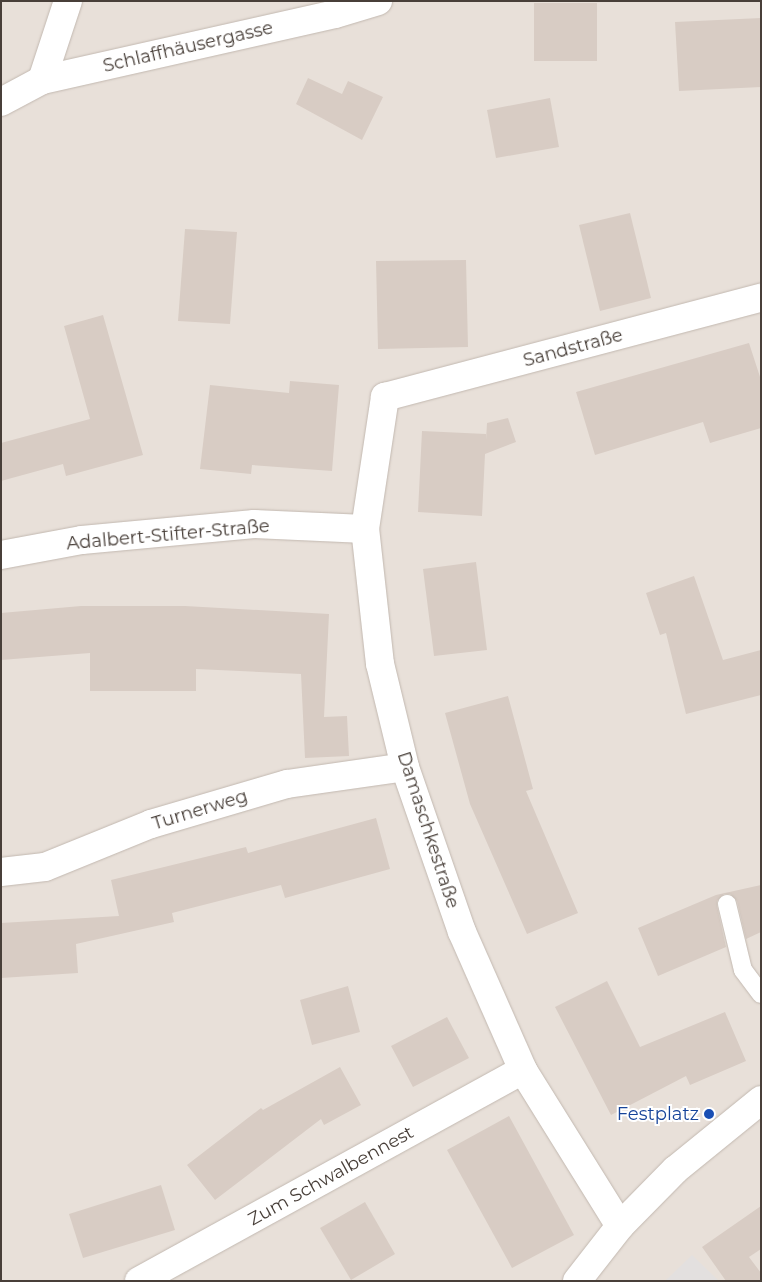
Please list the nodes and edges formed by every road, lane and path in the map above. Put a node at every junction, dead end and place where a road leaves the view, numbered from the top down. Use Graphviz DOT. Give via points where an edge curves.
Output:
graph roads {
  1 [pos="68,1"];
  2 [pos="378,1"];
  3 [pos="42,80"];
  4 [pos="1,102"];
  5 [pos="761,298"];
  6 [pos="385,397"];
  7 [pos="365,529"];
  8 [pos="1,555"];
  9 [pos="405,767"];
  10 [pos="1,872"];
  11 [pos="727,904"];
  12 [pos="761,994"];
  13 [pos="523,1070"];
  14 [pos="761,1100"];
  15 [pos="620,1226"];
  16 [pos="139,1281"];
  17 [pos="577,1281"];
  1 -- 3 [label="street"];
  2 -- 3 [label="street, Schlaffhäusergasse" via="335,14"];
  3 -- 4 [label="street, Schlaffhäusergasse"];
  5 -- 6 [label="street, Sandstraße"];
  6 -- 7 [label="street, Damaschkestraße"];
  7 -- 8 [label="street, Adalbert-Stifter-Straße" via="254,524 82,540"];
  7 -- 9 [label="street, Damaschkestraße" via="380,664"];
  9 -- 10 [label="street, Turnerweg" via="287,784 151,824 45,868"];
  9 -- 13 [label="street, Damaschkestraße" via="462,932"];
  11 -- 12 [label="lane" via="743,970"];
  13 -- 15 [label="street, Damaschkestraße"];
  13 -- 16 [label="street, Zum Schwalbennest"];
  14 -- 15 [label="street" via="675,1170"];
  15 -- 17 [label="street"];
}
